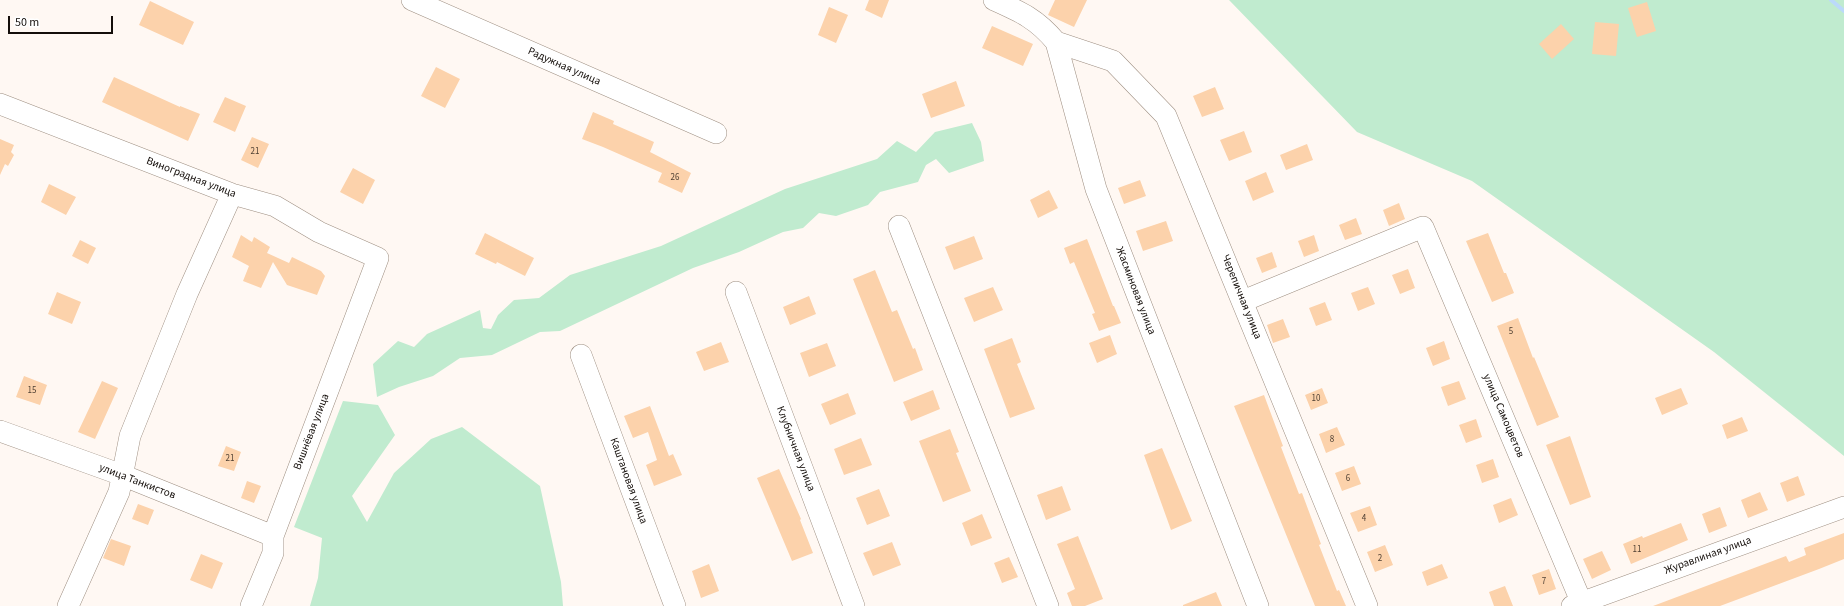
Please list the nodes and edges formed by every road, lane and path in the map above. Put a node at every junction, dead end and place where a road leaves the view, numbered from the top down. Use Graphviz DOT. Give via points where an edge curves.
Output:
graph roads {
  1 [pos="412,0"];
  2 [pos="994,0"];
  3 [pos="1056,42"];
  4 [pos="0,104"];
  5 [pos="716,133"];
  6 [pos="232,194"];
  7 [pos="898,226"];
  8 [pos="378,258"];
  9 [pos="736,292"];
  10 [pos="1243,301"];
  11 [pos="581,355"];
  12 [pos="0,431"];
  13 [pos="122,476"];
  14 [pos="1844,506"];
  15 [pos="273,536"];
  16 [pos="1579,605"];
  17 [pos="68,606"];
  18 [pos="251,606"];
  19 [pos="675,606"];
  20 [pos="854,606"];
  21 [pos="1048,606"];
  22 [pos="1258,606"];
  23 [pos="1367,606"];
  1 -- 5 [label="street, Радужная улица"];
  2 -- 3 [label="street, Жасминовая улица" via="1029,17 1043,27"];
  3 -- 10 [label="street, Черепичная улица" via="1113,61 1166,116"];
  3 -- 22 [label="street, Жасминовая улица" via="1096,189"];
  4 -- 6 [label="street, Виноградная улица"];
  6 -- 8 [label="street, Виноградная улица" via="276,206 320,232"];
  6 -- 13 [label="street" via="187,294 130,436"];
  7 -- 21 [label="street"];
  8 -- 15 [label="street, Вишнёвая улица"];
  9 -- 20 [label="street, Клубничная улица"];
  10 -- 16 [label="street, улица Самоцветов" via="1423,227"];
  10 -- 23 [label="street, Черепичная улица"];
  11 -- 19 [label="street, Каштановая улица"];
  12 -- 13 [label="street, улица Танкистов"];
  13 -- 15 [label="street, улица Танкистов"];
  13 -- 17 [label="street" via="119,492"];
  14 -- 16 [label="street, Журавлиная улица"];
  15 -- 18 [label="street, Вишнёвая улица" via="273,553"];
}
